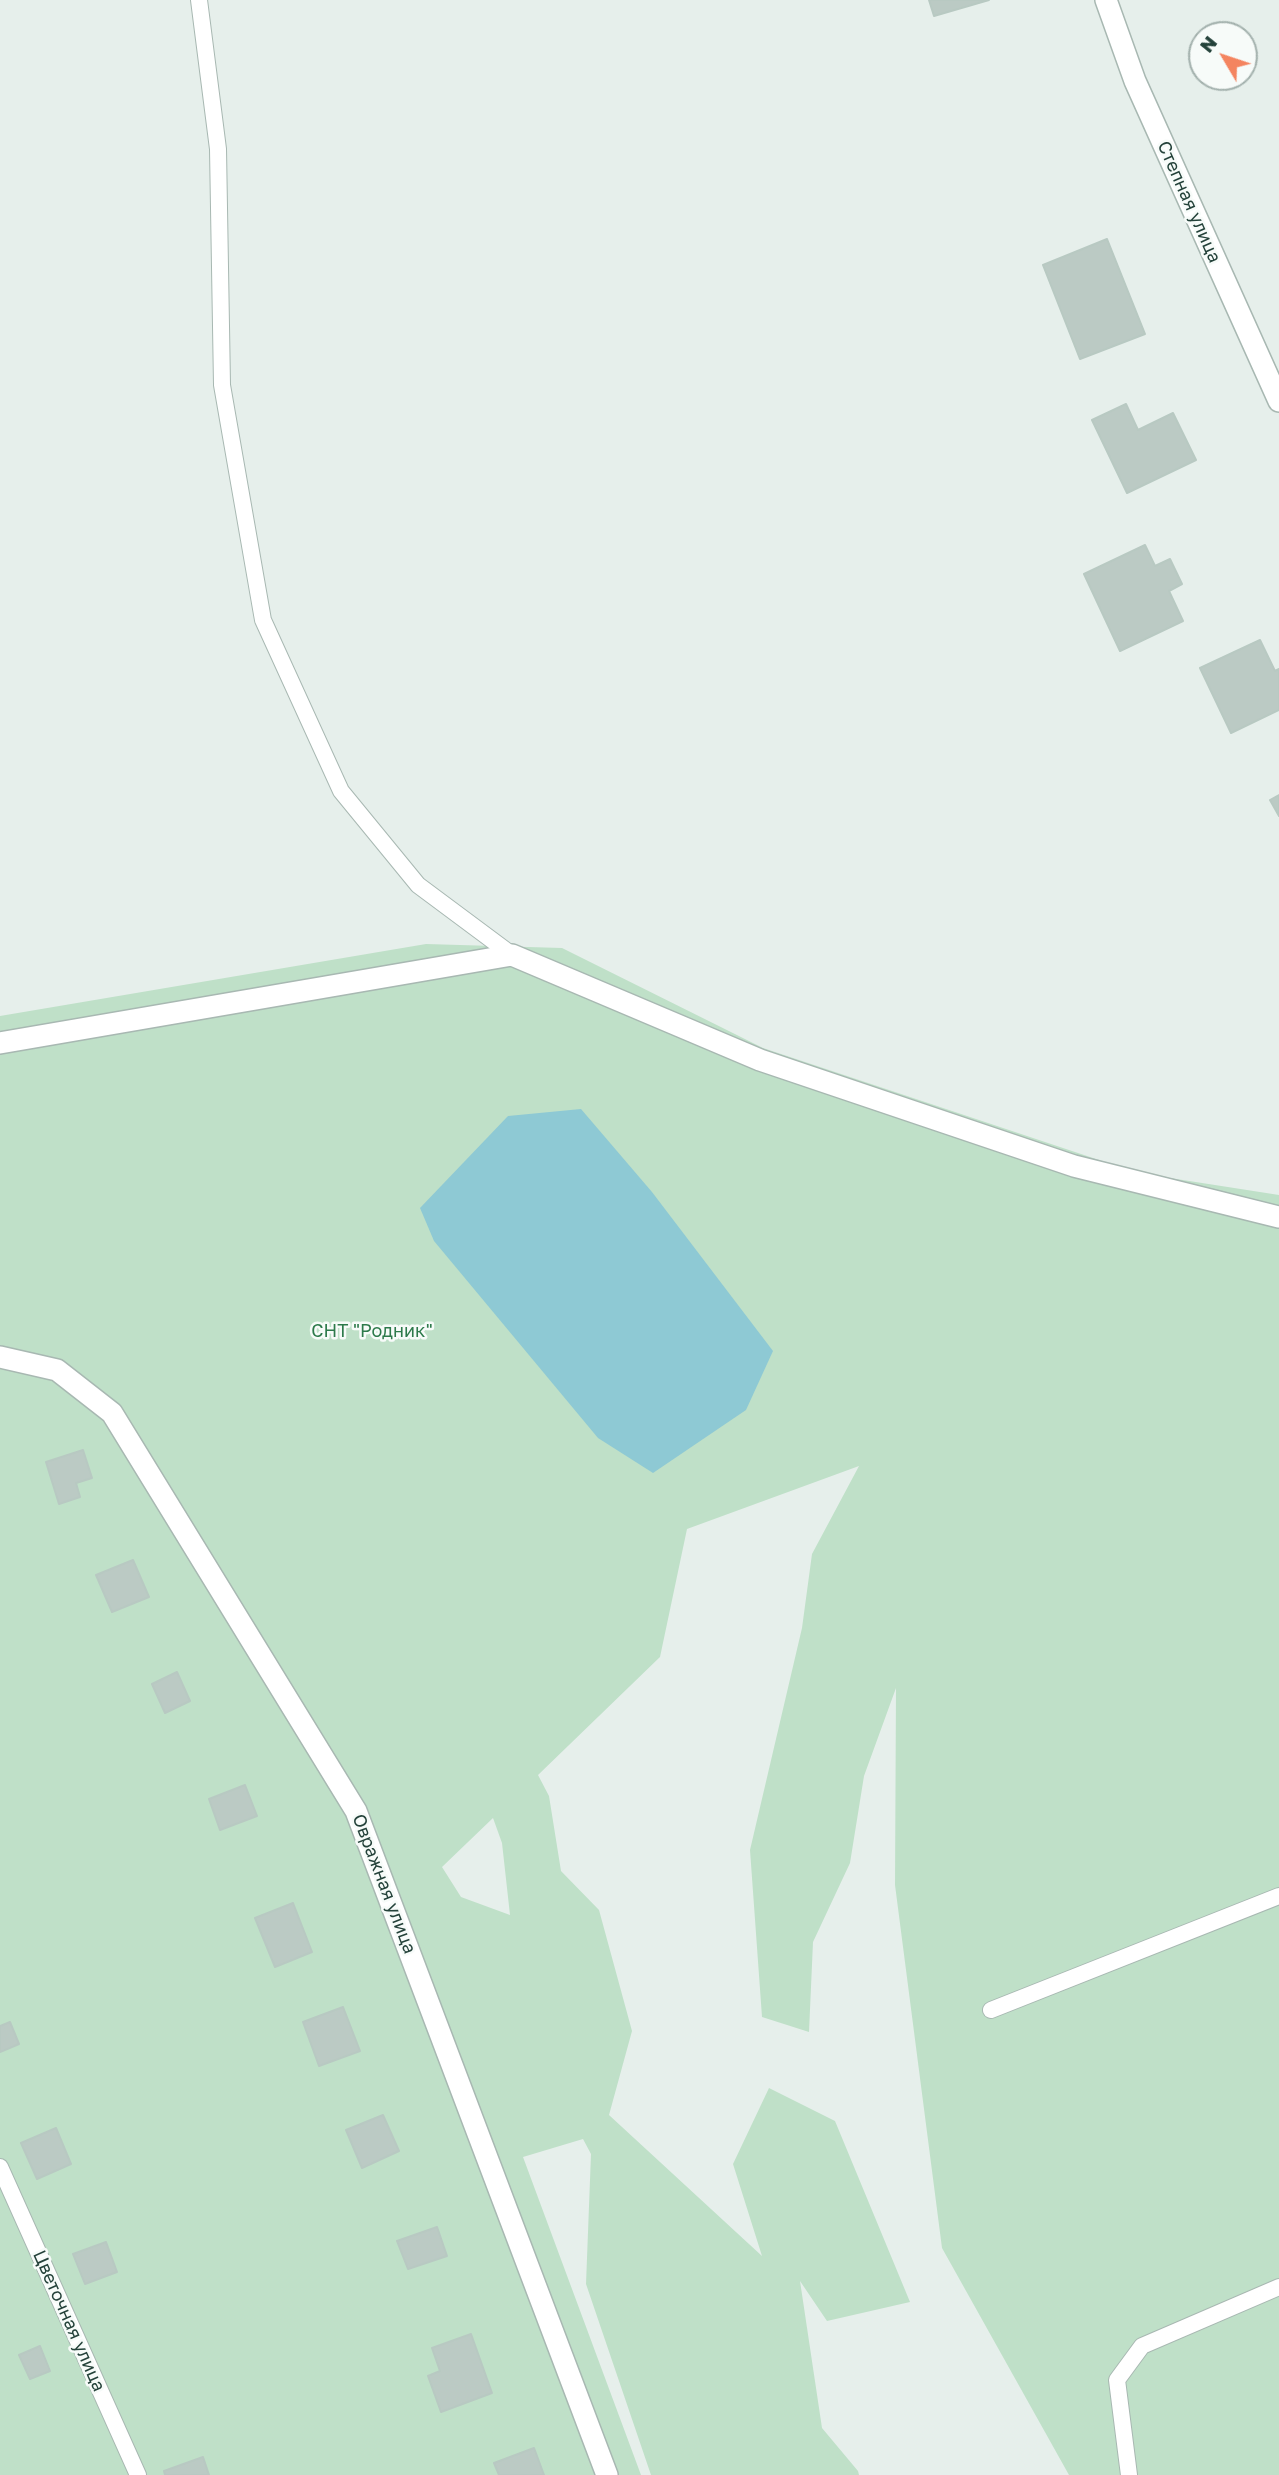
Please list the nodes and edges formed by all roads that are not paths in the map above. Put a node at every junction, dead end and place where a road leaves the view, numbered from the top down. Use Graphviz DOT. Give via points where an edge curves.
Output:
graph roads {
  1 [pos="199,0"];
  2 [pos="1106,0"];
  3 [pos="1279,401"];
  4 [pos="512,955"];
  5 [pos="0,1043"];
  6 [pos="1279,1217"];
  7 [pos="0,1357"];
  8 [pos="1279,1896"];
  9 [pos="990,2010"];
  10 [pos="0,2167"];
  11 [pos="1279,2287"];
  12 [pos="138,2475"];
  13 [pos="607,2475"];
  14 [pos="1129,2475"];
  1 -- 4 [label="lane" via="218,149 222,385 263,620 341,791 418,885"];
  2 -- 3 [label="street, Степная улица" via="1135,81"];
  4 -- 5 [label="street"];
  4 -- 6 [label="street" via="760,1060 1074,1166"];
  7 -- 13 [label="street, Овражная улица" via="57,1370 112,1413 356,1811"];
  8 -- 9 [label="lane"];
  10 -- 12 [label="lane, Цветочная улица"];
  11 -- 14 [label="lane" via="1142,2346 1117,2380"];
}
